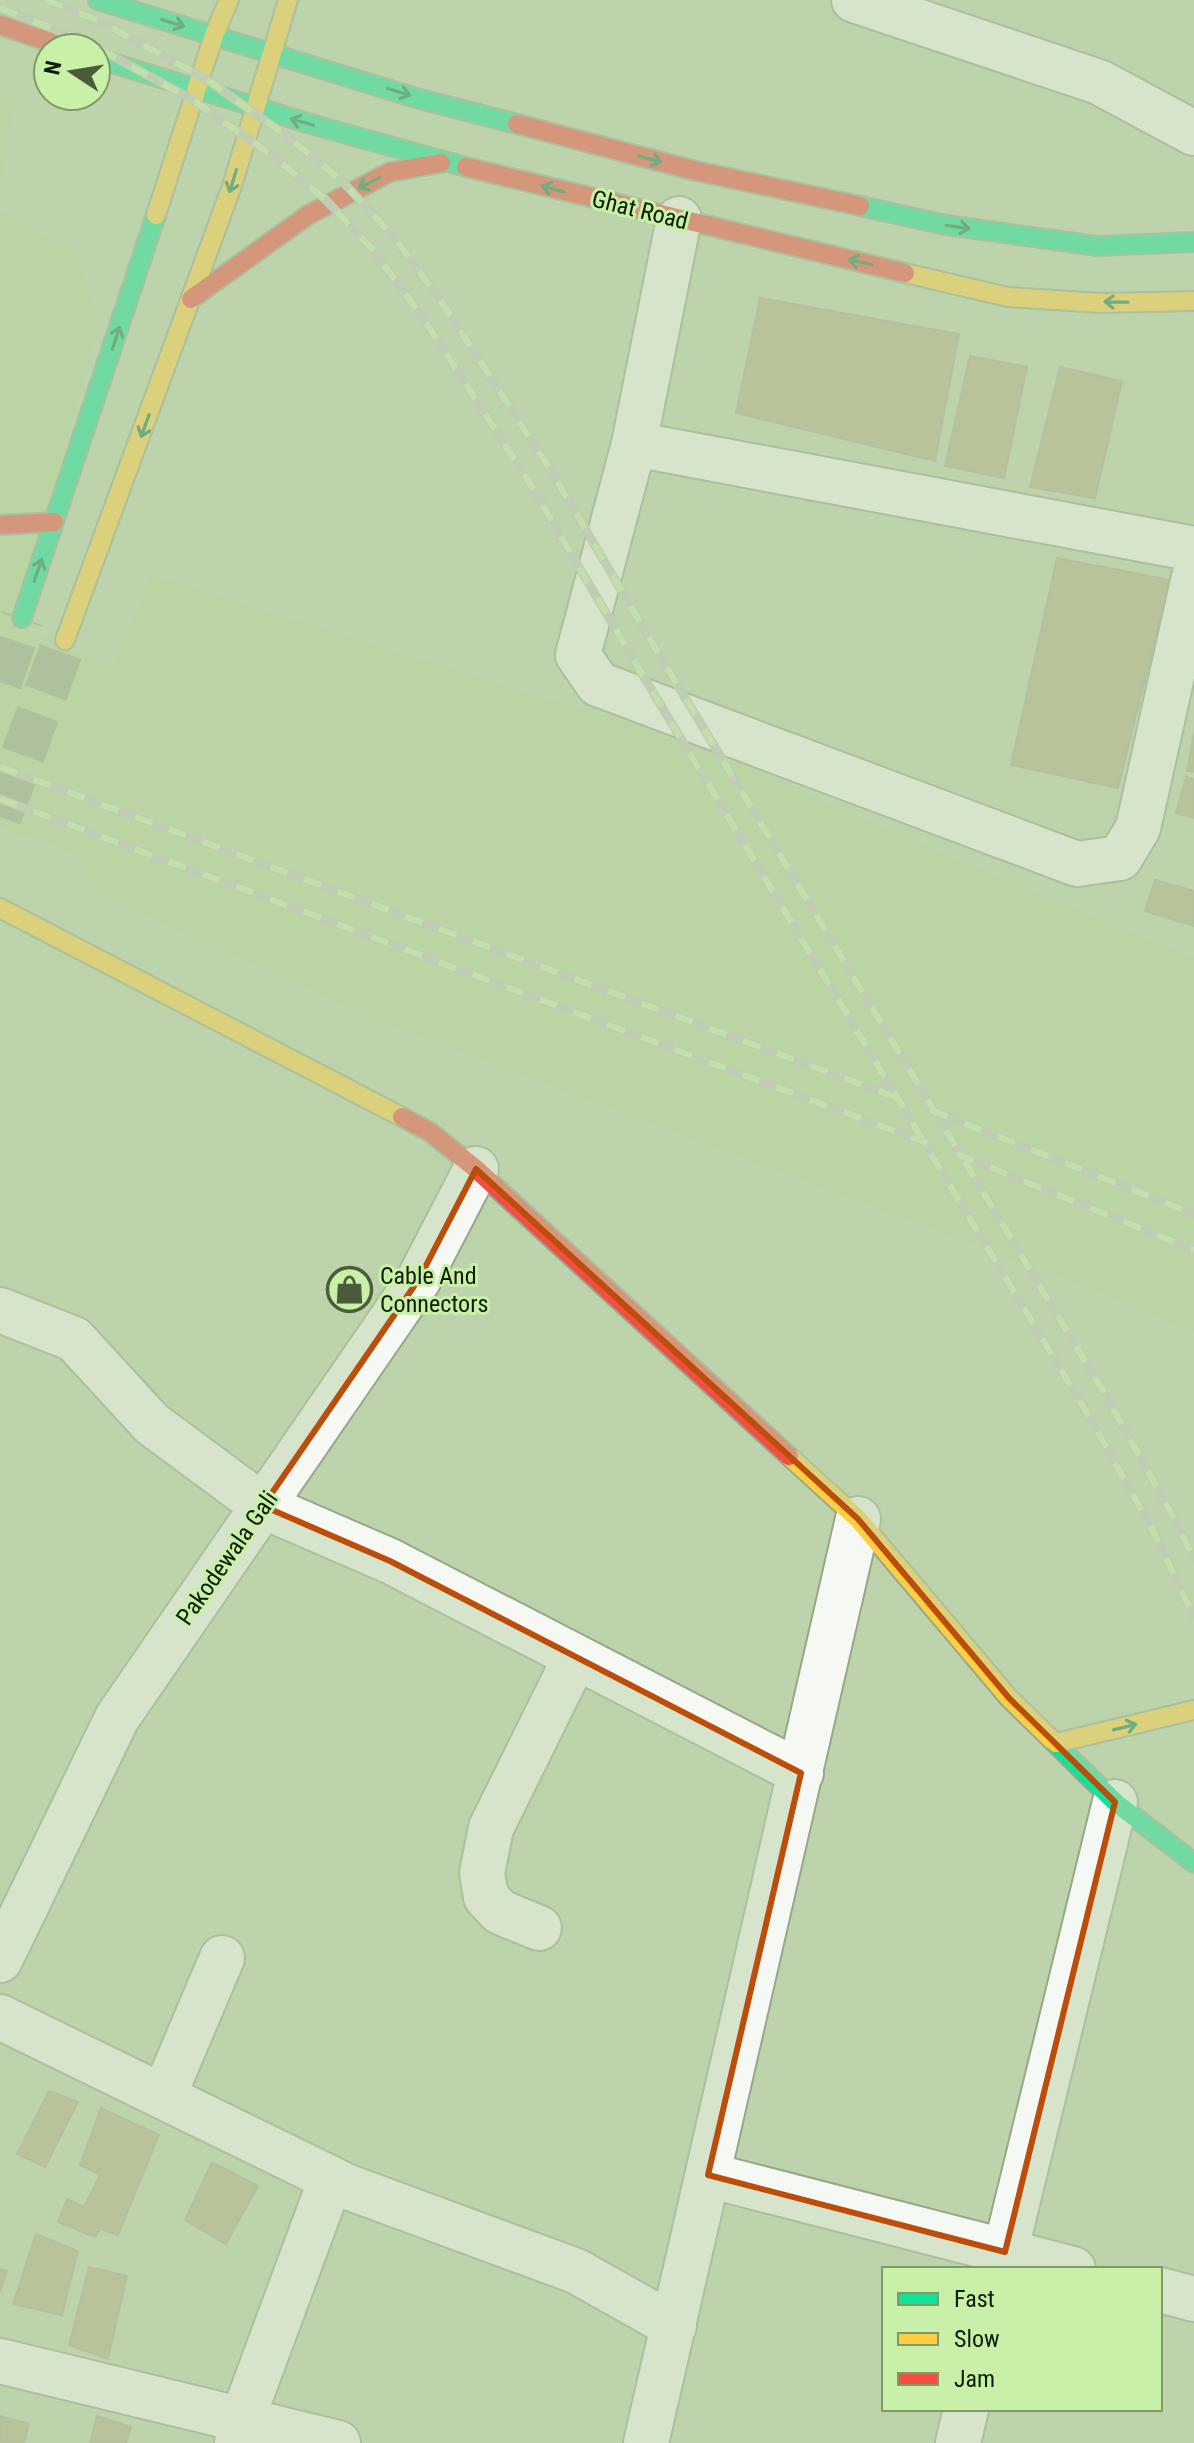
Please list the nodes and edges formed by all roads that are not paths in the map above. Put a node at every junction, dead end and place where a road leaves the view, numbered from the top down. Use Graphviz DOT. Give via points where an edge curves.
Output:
graph roads {
  1 [pos="98,0"];
  2 [pos="229,0"];
  3 [pos="288,0"];
  4 [pos="854,0"];
  5 [pos="0,25"];
  6 [pos="214,35"];
  7 [pos="32,36"];
  8 [pos="271,53"];
  9 [pos="112,63"];
  10 [pos="196,91"];
  11 [pos="254,108"];
  12 [pos="1194,133"];
  13 [pos="443,162"];
  14 [pos="679,219"];
  15 [pos="1194,242"];
  16 [pos="191,299"];
  17 [pos="1194,301"];
  18 [pos="634,444"];
  19 [pos="54,522"];
  20 [pos="0,525"];
  21 [pos="1194,549"];
  22 [pos="1194,577"];
  23 [pos="22,618"];
  24 [pos="65,640"];
  25 [pos="0,908"];
  26 [pos="476,1169"];
  27 [pos="0,1310"];
  28 [pos="263,1506"];
  29 [pos="858,1519"];
  30 [pos="575,1658"];
  31 [pos="1194,1710"];
  32 [pos="1056,1743"];
  33 [pos="801,1773"];
  34 [pos="1115,1802"];
  35 [pos="1194,1863"];
  36 [pos="539,1928"];
  37 [pos="222,1958"];
  38 [pos="0,1960"];
  39 [pos="0,2017"];
  40 [pos="164,2095"];
  41 [pos="708,2175"];
  42 [pos="331,2179"];
  43 [pos="1003,2261"];
  44 [pos="1056,2267"];
  45 [pos="1162,2291"];
  46 [pos="1194,2299"];
  47 [pos="674,2326"];
  48 [pos="0,2361"];
  49 [pos="966,2411"];
  50 [pos="240,2431"];
  51 [pos="338,2443"];
  52 [pos="646,2443"];
  53 [pos="958,2443"];
  1 -- 6 [label="main road, one-way"];
  2 -- 6 [label="main road"];
  3 -- 8 [label="main road"];
  4 -- 12 [label="street" via="1099,82"];
  5 -- 7 [label="main road"];
  6 -- 8 [label="main road"];
  6 -- 10 [label="main road"];
  8 -- 11 [label="main road"];
  8 -- 15 [label="main road, one-way" via="416,98 692,170 946,225 1097,246"];
  9 -- 10 [label="main road, Ghat Road"];
  10 -- 11 [label="main road, Ghat Road"];
  19 -- 10 [label="main road, one-way"];
  13 -- 11 [label="main road, Ghat Road, one-way"];
  11 -- 16 [label="main road, one-way"];
  14 -- 13 [label="main road, Ghat Road, one-way"];
  13 -- 16 [label="main road, one-way" via="390,172 308,215"];
  17 -- 14 [label="main road, Ghat Road, one-way" via="1008,297"];
  14 -- 18 [label="street"];
  16 -- 24 [label="main road, one-way"];
  18 -- 21 [label="street"];
  18 -- 22 [label="street" via="578,655 598,684 1077,864 1120,858 1138,828"];
  19 -- 20 [label="main road"];
  23 -- 19 [label="main road, one-way"];
  25 -- 26 [label="main road" via="430,1132"];
  26 -- 28 [label="street, Pakodewala Gali" via="419,1279"];
  26 -- 29 [label="main road"];
  27 -- 28 [label="street" via="74,1339 152,1424"];
  28 -- 30 [label="street" via="390,1561"];
  28 -- 38 [label="street, Pakodewala Gali" via="117,1718"];
  29 -- 32 [label="main road" via="1009,1698"];
  29 -- 33 [label="street"];
  30 -- 33 [label="street"];
  30 -- 36 [label="street" via="491,1828 482,1873 486,1897 500,1912"];
  32 -- 31 [label="main road, one-way"];
  32 -- 34 [label="main road"];
  33 -- 41 [label="street"];
  34 -- 35 [label="main road"];
  34 -- 43 [label="street"];
  37 -- 40 [label="street"];
  39 -- 40 [label="street"];
  40 -- 42 [label="street"];
  41 -- 43 [label="street"];
  41 -- 47 [label="street"];
  42 -- 47 [label="street" via="576,2271"];
  42 -- 50 [label="street"];
  43 -- 44 [label="street"];
  45 -- 46 [label="street"];
  47 -- 52 [label="street"];
  48 -- 50 [label="street"];
  49 -- 53 [label="street"];
  50 -- 51 [label="street"];
}
